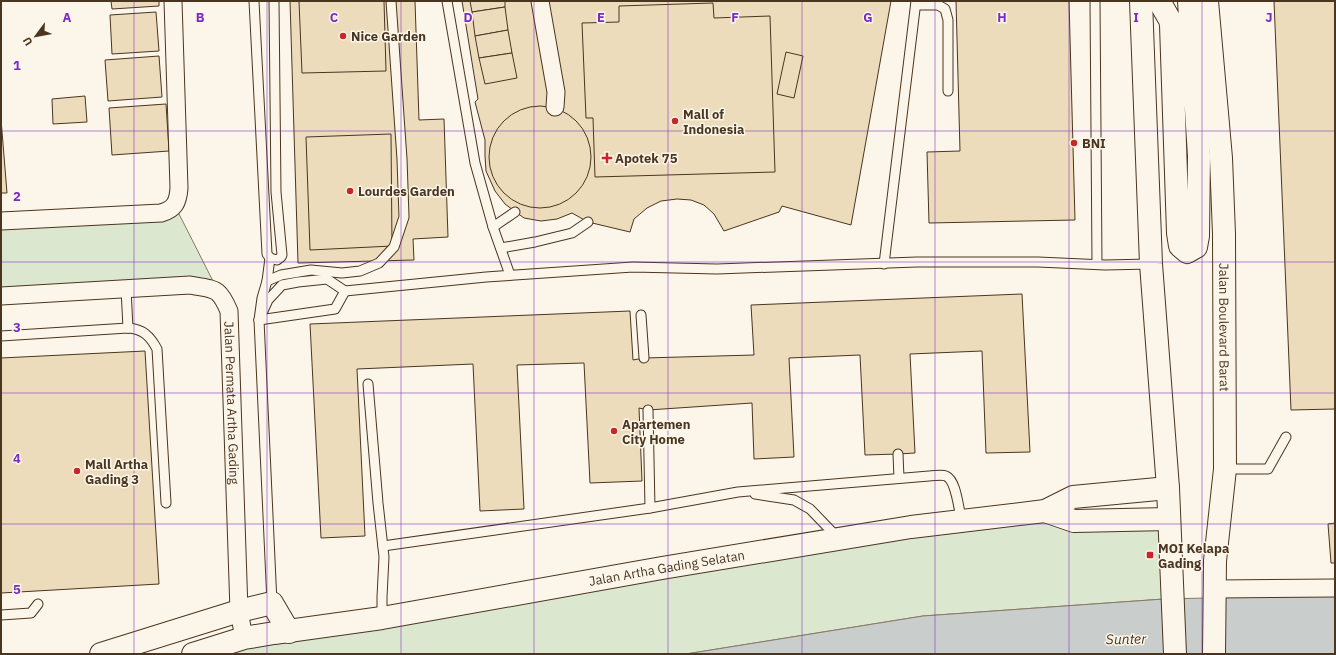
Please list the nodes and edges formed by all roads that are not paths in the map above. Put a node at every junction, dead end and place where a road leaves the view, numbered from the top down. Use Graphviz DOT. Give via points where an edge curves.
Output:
graph roads {
  1 [pos="173,1"];
  2 [pos="254,1"];
  3 [pos="274,1"];
  4 [pos="391,1"];
  5 [pos="446,1"];
  6 [pos="540,1"];
  7 [pos="1096,1"];
  8 [pos="1141,1"];
  9 [pos="1159,1"];
  10 [pos="1189,1"];
  11 [pos="1208,1"];
  12 [pos="916,3"];
  13 [pos="948,91"];
  14 [pos="555,107"];
  15 [pos="515,212"];
  16 [pos="1,221"];
  17 [pos="588,222"];
  18 [pos="493,227"];
  19 [pos="500,248"];
  20 [pos="270,258"];
  21 [pos="884,264"];
  22 [pos="1097,264"];
  23 [pos="1151,264"];
  24 [pos="510,275"];
  25 [pos="267,281"];
  26 [pos="126,289"];
  27 [pos="345,291"];
  28 [pos="1,296"];
  29 [pos="641,315"];
  30 [pos="260,320"];
  31 [pos="128,328"];
  32 [pos="1,336"];
  33 [pos="644,358"];
  34 [pos="368,384"];
  35 [pos="648,410"];
  36 [pos="1286,437"];
  37 [pos="898,454"];
  38 [pos="1225,469"];
  39 [pos="899,478"];
  40 [pos="1168,488"];
  41 [pos="738,492"];
  42 [pos="166,503"];
  43 [pos="650,508"];
  44 [pos="1045,512"];
  45 [pos="1169,520"];
  46 [pos="962,521"];
  47 [pos="839,539"];
  48 [pos="383,546"];
  49 [pos="1335,588"];
  50 [pos="1215,591"];
  51 [pos="272,603"];
  52 [pos="38,604"];
  53 [pos="239,612"];
  54 [pos="1,615"];
  55 [pos="382,618"];
  56 [pos="282,632"];
  57 [pos="244,638"];
  58 [pos="100,654"];
  59 [pos="194,654"];
  60 [pos="1175,654"];
  61 [pos="1214,654"];
  1 -- 16 [label="street" via="179,188 175,206 161,213"];
  2 -- 20 [label="lane" via="267,254"];
  3 -- 20 [label="lane" via="276,192 282,255 277,260"];
  4 -- 25 [label="lane" via="404,217 394,247 379,263 360,271 342,273 311,270 281,275"];
  5 -- 18 [label="lane" via="475,163"];
  6 -- 14 [label="street" via="556,92"];
  7 -- 22 [label="lane"];
  8 -- 23 [label="main road"];
  9 -- 10 [label="main road" via="1171,25 1178,233 1180,246 1187,252 1196,247 1198,236 1199,156"];
  11 -- 38 [label="main road, Jalan Boulevard Barat" via="1224,234"];
  12 -- 13 [label="lane" via="938,5 945,9 948,20"];
  12 -- 21 [label="lane"];
  15 -- 18 [label="lane"];
  17 -- 19 [label="lane" via="572,233"];
  18 -- 19 [label="lane"];
  19 -- 24 [label="lane"];
  20 -- 25 [label="lane"];
  21 -- 22 [label="lane"];
  21 -- 24 [label="lane" via="717,268 633,267"];
  22 -- 23 [label="lane"];
  23 -- 40 [label="main road"];
  24 -- 27 [label="lane"];
  25 -- 30 [label="lane"];
  26 -- 28 [label="street, Jalan Permata Artha Gading"];
  26 -- 31 [label="lane"];
  26 -- 53 [label="street, Jalan Permata Artha Gading" via="190,285 208,288 218,291 229,311"];
  27 -- 30 [label="lane" via="335,309"];
  27 -- 30 [label="lane" via="327,279 282,285 268,300"];
  29 -- 33 [label="lane"];
  30 -- 51 [label="lane"];
  31 -- 32 [label="lane"];
  31 -- 42 [label="lane" via="144,332 152,339 157,349"];
  34 -- 48 [label="lane"];
  35 -- 43 [label="lane"];
  36 -- 38 [label="lane" via="1268,469"];
  37 -- 39 [label="lane"];
  38 -- 50 [label="main road, Jalan Boulevard Barat" via="1215,561"];
  39 -- 41 [label="lane"];
  39 -- 46 [label="lane" via="942,475 948,477 956,492"];
  40 -- 44 [label="main road, Jalan Artha Gading Selatan" via="1073,497"];
  40 -- 45 [label="main road"];
  41 -- 43 [label="lane"];
  41 -- 47 [label="lane" via="794,500 822,519"];
  43 -- 48 [label="lane"];
  44 -- 45 [label="main road, Jalan Artha Gading Selatan" via="1074,521"];
  44 -- 46 [label="main road, Jalan Artha Gading Selatan"];
  45 -- 60 [label="main road"];
  46 -- 47 [label="main road, Jalan Artha Gading Selatan"];
  47 -- 55 [label="main road, Jalan Artha Gading Selatan"];
  48 -- 55 [label="lane"];
  49 -- 50 [label="street"];
  50 -- 61 [label="main road, Jalan Boulevard Barat"];
  51 -- 53 [label="main road"];
  51 -- 56 [label="main road"];
  52 -- 54 [label="lane" via="31,613"];
  53 -- 57 [label="street, Jalan Permata Artha Gading"];
  53 -- 58 [label="main road"];
  55 -- 56 [label="main road, Jalan Artha Gading Selatan"];
  56 -- 57 [label="main road, Jalan Artha Gading Selatan"];
  57 -- 59 [label="main road, Jalan Artha Gading Selatan"];
}
